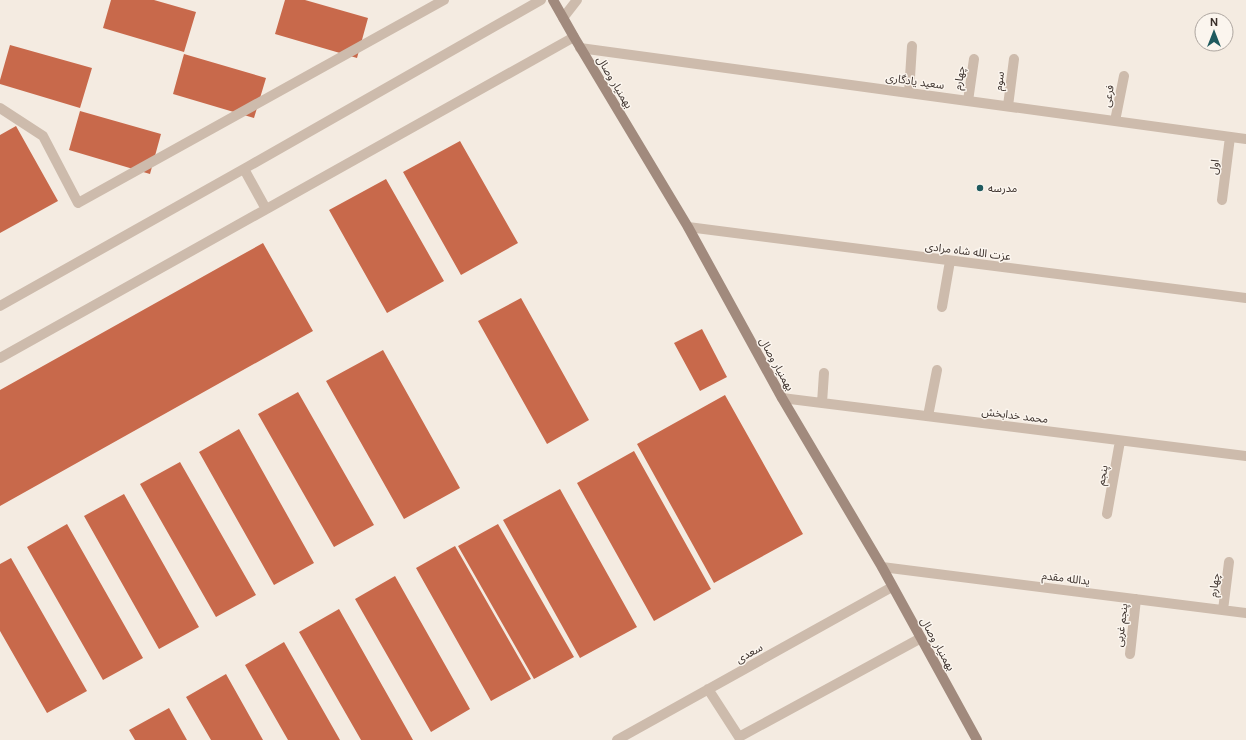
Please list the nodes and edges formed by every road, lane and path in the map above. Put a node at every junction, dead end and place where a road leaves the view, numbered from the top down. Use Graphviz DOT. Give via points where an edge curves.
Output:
graph roads {
  1 [pos="444,0"];
  2 [pos="541,0"];
  3 [pos="553,0"];
  4 [pos="577,0"];
  5 [pos="563,18"];
  6 [pos="574,37"];
  7 [pos="912,46"];
  8 [pos="580,48"];
  9 [pos="974,59"];
  10 [pos="1014,59"];
  11 [pos="1124,76"];
  12 [pos="909,93"];
  13 [pos="968,101"];
  14 [pos="1008,106"];
  15 [pos="0,108"];
  16 [pos="1115,121"];
  17 [pos="1230,137"];
  18 [pos="1246,139"];
  19 [pos="244,169"];
  20 [pos="1222,200"];
  21 [pos="266,209"];
  22 [pos="688,227"];
  23 [pos="950,261"];
  24 [pos="1246,298"];
  25 [pos="0,306"];
  26 [pos="942,307"];
  27 [pos="0,358"];
  28 [pos="937,370"];
  29 [pos="824,373"];
  30 [pos="782,398"];
  31 [pos="822,403"];
  32 [pos="928,416"];
  33 [pos="1120,441"];
  34 [pos="1246,455"];
  35 [pos="1106,514"];
  36 [pos="1229,562"];
  37 [pos="882,567"];
  38 [pos="892,587"];
  39 [pos="1136,599"];
  40 [pos="1223,610"];
  41 [pos="1246,613"];
  42 [pos="921,638"];
  43 [pos="1130,654"];
  44 [pos="708,689"];
  45 [pos="617,740"];
  46 [pos="977,740"];
  1 -- 15 [label="street" via="78,203 43,136"];
  2 -- 19 [label="street"];
  3 -- 5 [label="main road, بهمنیار وصال"];
  4 -- 5 [label="street"];
  5 -- 6 [label="main road, بهمنیار وصال"];
  6 -- 8 [label="main road, بهمنیار وصال"];
  6 -- 21 [label="street"];
  7 -- 12 [label="street"];
  8 -- 12 [label="street, سعید یادگاری"];
  8 -- 22 [label="main road, بهمنیار وصال"];
  9 -- 13 [label="street, چهارم"];
  10 -- 14 [label="street, سوم"];
  11 -- 16 [label="street, فرعی"];
  12 -- 13 [label="street, سعید یادگاری"];
  13 -- 14 [label="street, سعید یادگاری"];
  14 -- 16 [label="street, سعید یادگاری"];
  16 -- 17 [label="street, سعید یادگاری"];
  17 -- 18 [label="street, سعید یادگاری"];
  17 -- 20 [label="street, اول"];
  19 -- 21 [label="street"];
  19 -- 25 [label="street"];
  21 -- 27 [label="street"];
  22 -- 23 [label="street, عزت الله شاه مرادی"];
  22 -- 30 [label="main road, بهمنیار وصال"];
  23 -- 24 [label="street, عزت الله شاه مرادی"];
  23 -- 26 [label="street"];
  28 -- 32 [label="street"];
  29 -- 31 [label="street"];
  30 -- 31 [label="street, محمد خدابخش"];
  30 -- 37 [label="main road, بهمنیار وصال"];
  31 -- 32 [label="street, محمد خدابخش"];
  32 -- 33 [label="street, محمد خدابخش"];
  33 -- 34 [label="street, محمد خدابخش"];
  33 -- 35 [label="street, پنجم"];
  36 -- 40 [label="street, چهارم"];
  37 -- 38 [label="main road, بهمنیار وصال"];
  37 -- 39 [label="street, یدالله مقدم"];
  38 -- 42 [label="main road, بهمنیار وصال"];
  38 -- 44 [label="street, سعدی"];
  39 -- 40 [label="street, یدالله مقدم"];
  39 -- 43 [label="street, پنجم غربی"];
  40 -- 41 [label="street, یدالله مقدم"];
  42 -- 44 [label="street" via="739,737"];
  42 -- 46 [label="main road, بهمنیار وصال"];
  44 -- 45 [label="street, سعدی"];
}
